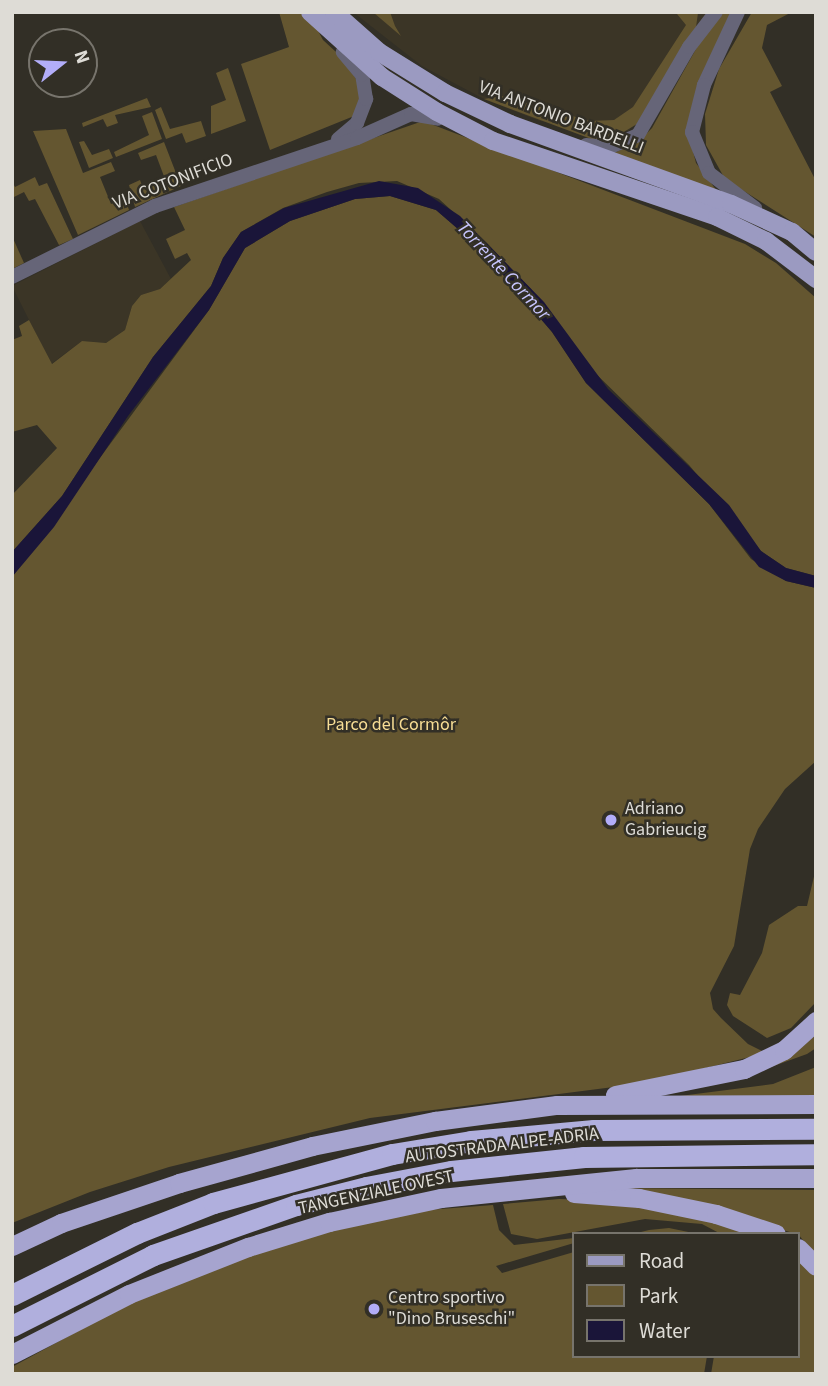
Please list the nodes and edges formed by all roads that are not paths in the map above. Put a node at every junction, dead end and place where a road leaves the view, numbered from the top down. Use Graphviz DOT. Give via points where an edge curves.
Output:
graph roads {
  1 [pos="310,12"];
  2 [pos="334,12"];
  3 [pos="716,12"];
  4 [pos="738,12"];
  5 [pos="328,30"];
  6 [pos="510,124"];
  7 [pos="493,141"];
  8 [pos="315,150"];
  9 [pos="792,232"];
  10 [pos="816,252"];
  11 [pos="12,277"];
  12 [pos="816,279"];
  13 [pos="816,1021"];
  14 [pos="816,1104"];
  15 [pos="557,1105"];
  16 [pos="816,1129"];
  17 [pos="816,1154"];
  18 [pos="816,1178"];
  19 [pos="492,1192"];
  20 [pos="770,1232"];
  21 [pos="12,1246"];
  22 [pos="800,1250"];
  23 [pos="816,1266"];
  24 [pos="12,1295"];
  25 [pos="12,1326"];
  26 [pos="12,1354"];
  1 -- 5 [label="main road"];
  2 -- 6 [label="main road, VIA ANTONIO BARDELLI" via="411,75"];
  3 -- 6 [label="street" via="689,47 645,128 629,141 600,148"];
  4 -- 9 [label="street" via="698,102 694,144 716,182"];
  5 -- 7 [label="main road" via="396,88"];
  5 -- 8 [label="street, VIA COTONIFICIO" via="362,75 366,99 352,130"];
  6 -- 9 [label="main road, VIA ANTONIO BARDELLI" via="731,204"];
  7 -- 8 [label="street, VIA COTONIFICIO" via="419,113"];
  7 -- 12 [label="main road" via="717,217 766,241"];
  8 -- 11 [label="street, VIA COTONIFICIO" via="155,206"];
  9 -- 10 [label="main road, VIA ANTONIO BARDELLI"];
  13 -- 15 [label="highway" via="784,1050 730,1074"];
  14 -- 15 [label="highway"];
  15 -- 21 [label="highway" via="435,1121 312,1146 124,1200"];
  16 -- 24 [label="highway, AUTOSTRADA ALPE-ADRIA" via="594,1130 471,1141 392,1154 213,1203 137,1233"];
  17 -- 25 [label="highway, AUTOSTRADA ALPE-ADRIA" via="584,1157 451,1171 366,1187 296,1205 153,1255"];
  18 -- 19 [label="highway, TANGENZIALE OVEST" via="636,1178"];
  19 -- 20 [label="highway" via="639,1198 716,1214"];
  19 -- 26 [label="highway, TANGENZIALE OVEST" via="329,1222 248,1247 129,1294"];
  22 -- 23 [label="highway"];
}
